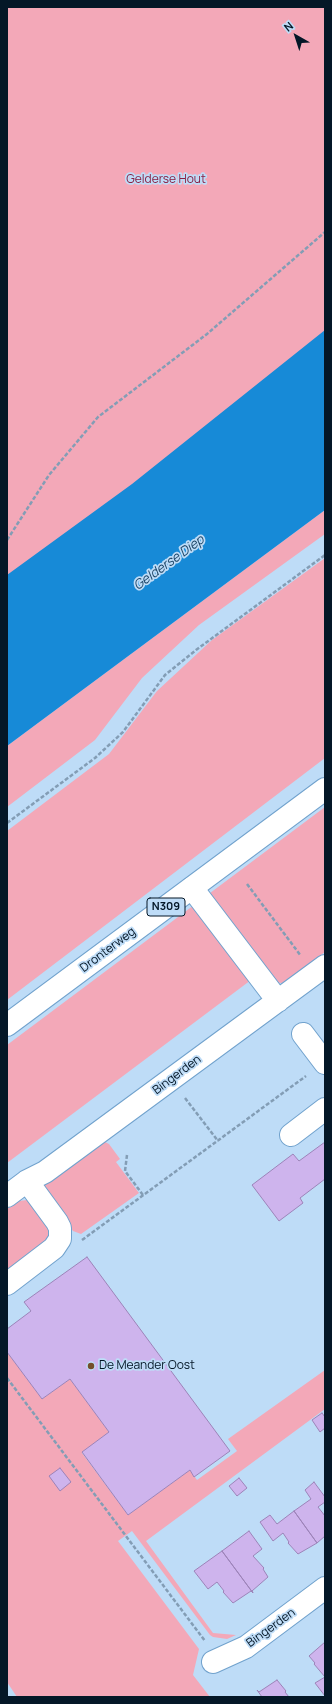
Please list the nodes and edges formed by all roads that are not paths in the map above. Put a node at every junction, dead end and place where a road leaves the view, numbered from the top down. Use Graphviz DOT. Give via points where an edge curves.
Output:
graph roads {
  1 [pos="325,789"];
  2 [pos="192,888"];
  3 [pos="320,970"];
  4 [pos="278,1000"];
  5 [pos="7,1025"];
  6 [pos="303,1034"];
  7 [pos="325,1062"];
  8 [pos="325,1109"];
  9 [pos="291,1135"];
  10 [pos="27,1181"];
  11 [pos="7,1196"];
  12 [pos="7,1284"];
  13 [pos="325,1588"];
  14 [pos="213,1662"];
  1 -- 2 [label="street, Dronterweg / N309"];
  2 -- 4 [label="street"];
  2 -- 5 [label="street, Dronterweg / N309"];
  3 -- 4 [label="street, Bingerden"];
  4 -- 10 [label="street, Bingerden" via="45,1172"];
  6 -- 7 [label="street"];
  8 -- 9 [label="street"];
  10 -- 11 [label="street, Bingerden"];
  10 -- 12 [label="street" via="57,1222 60,1238 54,1248"];
  13 -- 14 [label="street, Bingerden" via="246,1647"];
}
